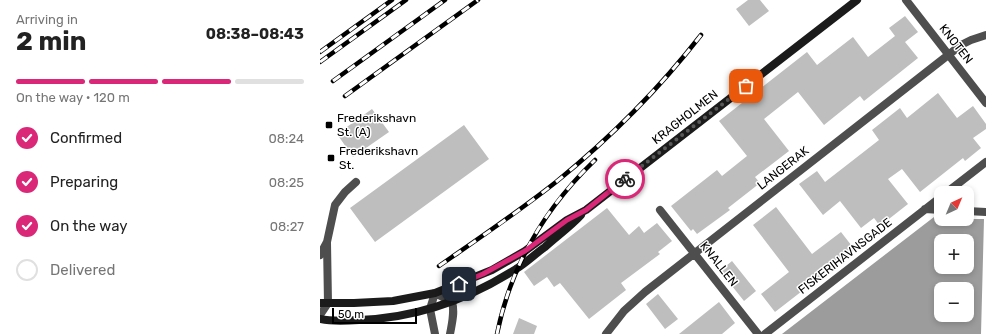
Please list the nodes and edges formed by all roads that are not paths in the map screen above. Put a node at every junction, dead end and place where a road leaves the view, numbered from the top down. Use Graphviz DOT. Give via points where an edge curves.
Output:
graph roads {
  1 [pos="856,0"];
  2 [pos="906,0"];
  3 [pos="986,36"];
  4 [pos="949,55"];
  5 [pos="986,102"];
  6 [pos="986,162"];
  7 [pos="356,182"];
  8 [pos="955,186"];
  9 [pos="934,202"];
  10 [pos="925,209"];
  11 [pos="586,210"];
  12 [pos="660,210"];
  13 [pos="934,210"];
  14 [pos="974,211"];
  15 [pos="986,212"];
  16 [pos="327,242"];
  17 [pos="694,252"];
  18 [pos="320,255"];
  19 [pos="435,293"];
  20 [pos="452,302"];
  21 [pos="324,303"];
  22 [pos="430,309"];
  23 [pos="320,315"];
  24 [pos="320,319"];
  25 [pos="435,334"];
  26 [pos="450,334"];
  27 [pos="606,334"];
  28 [pos="758,334"];
  29 [pos="765,334"];
  1 -- 11 [label="street, KRAGHOLMEN"];
  2 -- 4 [label="street, KNOTEN"];
  3 -- 4 [label="street, LANGERAK" via="961,45"];
  4 -- 5 [label="street, KNOTEN"];
  4 -- 17 [label="street, LANGERAK"];
  6 -- 8 [label="street"];
  7 -- 16 [label="street" via="335,205"];
  9 -- 10 [label="street, FISKERIHAVNSGADE"];
  10 -- 13 [label="street"];
  10 -- 29 [label="street, FISKERIHAVNSGADE"];
  11 -- 19 [label="street, KRAGHOLMEN" via="492,270"];
  11 -- 20 [label="street, KRAGHOLMEN" via="572,225 517,269"];
  12 -- 17 [label="street, KNALLEN"];
  14 -- 15 [label="street"];
  16 -- 18 [label="street"];
  16 -- 21 [label="street"];
  17 -- 27 [label="street, LANGERAK" via="624,311"];
  17 -- 28 [label="street, KNALLEN"];
  19 -- 20 [label="street"];
  19 -- 21 [label="street, KRAGHOLMEN" via="393,301"];
  19 -- 22 [label="street"];
  20 -- 22 [label="street, KRAGHOLMEN"];
  20 -- 26 [label="street" via="454,313"];
  21 -- 23 [label="street"];
  22 -- 24 [label="street, KRAGHOLMEN" via="373,320"];
  22 -- 25 [label="street"];
}
